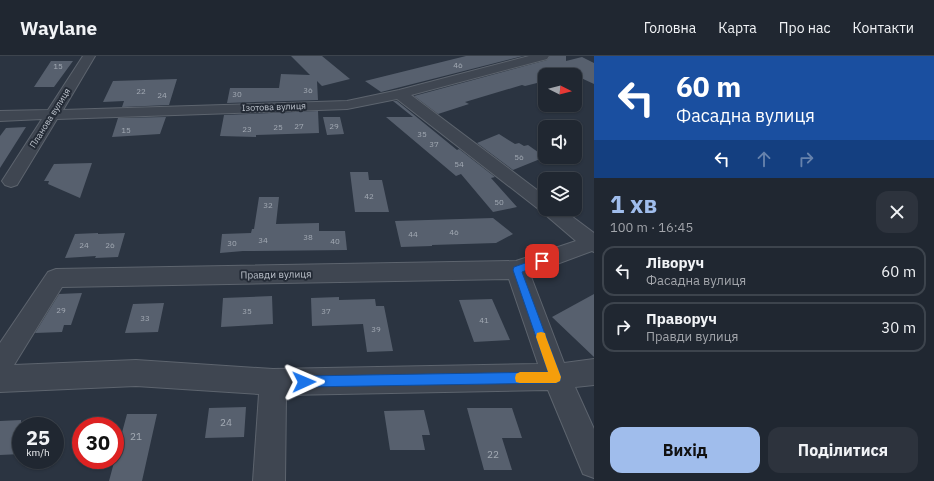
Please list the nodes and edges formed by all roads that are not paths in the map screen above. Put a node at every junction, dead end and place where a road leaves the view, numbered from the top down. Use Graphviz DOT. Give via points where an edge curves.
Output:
graph roads {
  1 [pos="89,56"];
  2 [pos="543,56"];
  3 [pos="400,94"];
  4 [pos="51,115"];
  5 [pos="0,116"];
  6 [pos="11,181"];
  7 [pos="538,201"];
  8 [pos="558,216"];
  9 [pos="594,243"];
  10 [pos="517,270"];
  11 [pos="0,365"];
  12 [pos="594,372"];
  13 [pos="556,377"];
  14 [pos="0,379"];
  15 [pos="273,382"];
  16 [pos="594,463"];
  17 [pos="269,481"];
  1 -- 4 [label="street, Планова вулиця"];
  2 -- 3 [label="street, Ізотова вулиця"];
  3 -- 4 [label="street, Ізотова вулиця" via="347,105"];
  3 -- 7 [label="street"];
  4 -- 5 [label="street, Ізотова вулиця"];
  4 -- 6 [label="street, Планова вулиця"];
  8 -- 9 [label="street"];
  9 -- 10 [label="street, Правди вулиця"];
  10 -- 11 [label="street, Правди вулиця" via="56,278"];
  10 -- 13 [label="street"];
  12 -- 13 [label="street"];
  13 -- 15 [label="street"];
  13 -- 16 [label="street"];
  14 -- 15 [label="street" via="136,373"];
  15 -- 17 [label="street"];
}
